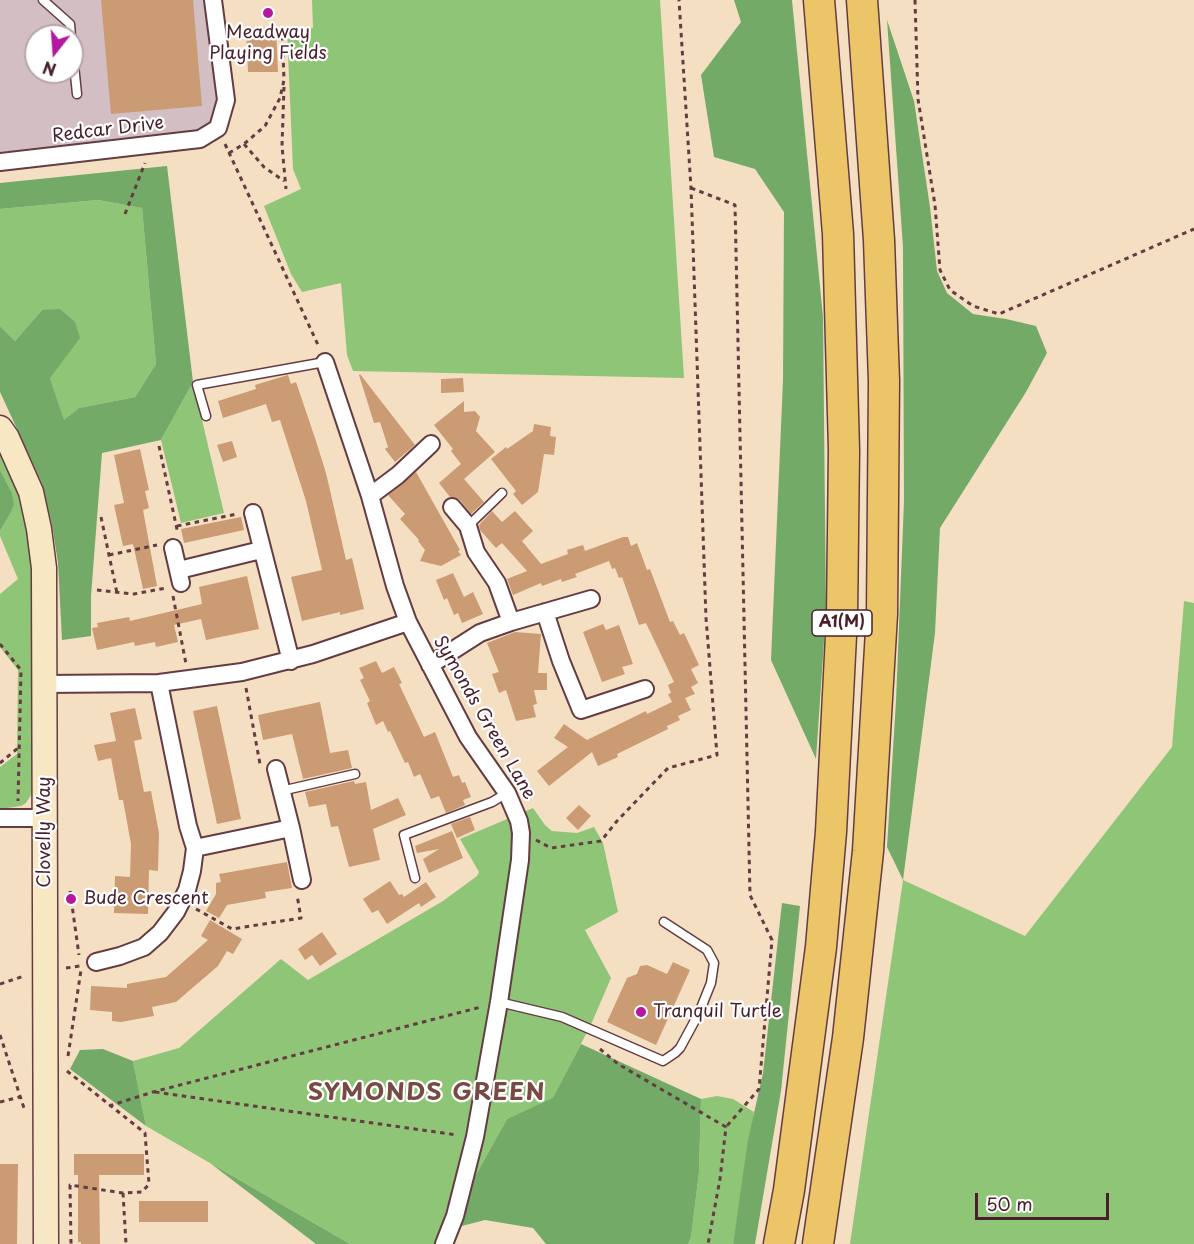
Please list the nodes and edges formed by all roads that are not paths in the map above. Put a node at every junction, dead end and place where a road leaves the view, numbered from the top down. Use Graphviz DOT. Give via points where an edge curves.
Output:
graph roads {
  1 [pos="43,0"];
  2 [pos="213,0"];
  3 [pos="819,0"];
  4 [pos="862,0"];
  5 [pos="70,24"];
  6 [pos="76,84"];
  7 [pos="77,94"];
  8 [pos="0,162"];
  9 [pos="325,362"];
  10 [pos="206,416"];
  11 [pos="0,428"];
  12 [pos="431,444"];
  13 [pos="502,493"];
  14 [pos="370,496"];
  15 [pos="452,507"];
  16 [pos="253,513"];
  17 [pos="468,526"];
  18 [pos="173,548"];
  19 [pos="261,550"];
  20 [pos="591,599"];
  21 [pos="545,612"];
  22 [pos="408,622"];
  23 [pos="511,622"];
  24 [pos="291,661"];
  25 [pos="430,665"];
  26 [pos="159,683"];
  27 [pos="45,684"];
  28 [pos="645,689"];
  29 [pos="276,769"];
  30 [pos="355,774"];
  31 [pos="281,791"];
  32 [pos="507,793"];
  33 [pos="0,818"];
  34 [pos="45,818"];
  35 [pos="291,828"];
  36 [pos="195,848"];
  37 [pos="415,878"];
  38 [pos="302,880"];
  39 [pos="664,922"];
  40 [pos="89,964"];
  41 [pos="499,1002"];
  42 [pos="46,1244"];
  43 [pos="444,1244"];
  44 [pos="779,1244"];
  45 [pos="818,1244"];
  1 -- 5 [label="lane"];
  2 -- 8 [label="street, Redcar Drive" via="226,100 218,128 200,139"];
  3 -- 44 [label="highway, A1(M)" via="838,234 844,450 842,616 821,947"];
  4 -- 45 [label="highway, A1(M)" via="880,251 884,381 882,614 864,886 848,1038"];
  6 -- 7 [label="lane"];
  9 -- 10 [label="lane" via="197,385"];
  9 -- 14 [label="street, Symonds Green Lane"];
  11 -- 27 [label="street, Clovelly Way" via="31,492 39,530 44,568"];
  12 -- 14 [label="street"];
  13 -- 17 [label="lane"];
  14 -- 22 [label="street, Symonds Green Lane"];
  15 -- 17 [label="street"];
  16 -- 19 [label="street"];
  17 -- 23 [label="street" via="476,552 497,582"];
  18 -- 19 [label="street" via="180,576"];
  19 -- 24 [label="street"];
  20 -- 21 [label="street"];
  21 -- 23 [label="street"];
  21 -- 28 [label="street" via="581,710"];
  22 -- 24 [label="street"];
  22 -- 25 [label="street, Symonds Green Lane"];
  23 -- 25 [label="street" via="480,633"];
  24 -- 26 [label="street"];
  25 -- 32 [label="street, Symonds Green Lane" via="468,737"];
  26 -- 27 [label="street"];
  26 -- 36 [label="street"];
  27 -- 34 [label="street, Clovelly Way"];
  29 -- 31 [label="street"];
  30 -- 31 [label="lane"];
  31 -- 35 [label="street"];
  32 -- 37 [label="lane" via="404,835"];
  32 -- 41 [label="street, Symonds Green Lane" via="519,821 520,860"];
  33 -- 34 [label="street"];
  34 -- 42 [label="street, Clovelly Way"];
  35 -- 36 [label="street"];
  35 -- 38 [label="street"];
  36 -- 40 [label="street" via="182,901 160,933 144,947"];
  39 -- 41 [label="lane" via="707,950 714,963 699,1013 680,1048 663,1060 562,1017"];
  41 -- 43 [label="street, Symonds Green Lane" via="475,1137"];
}
